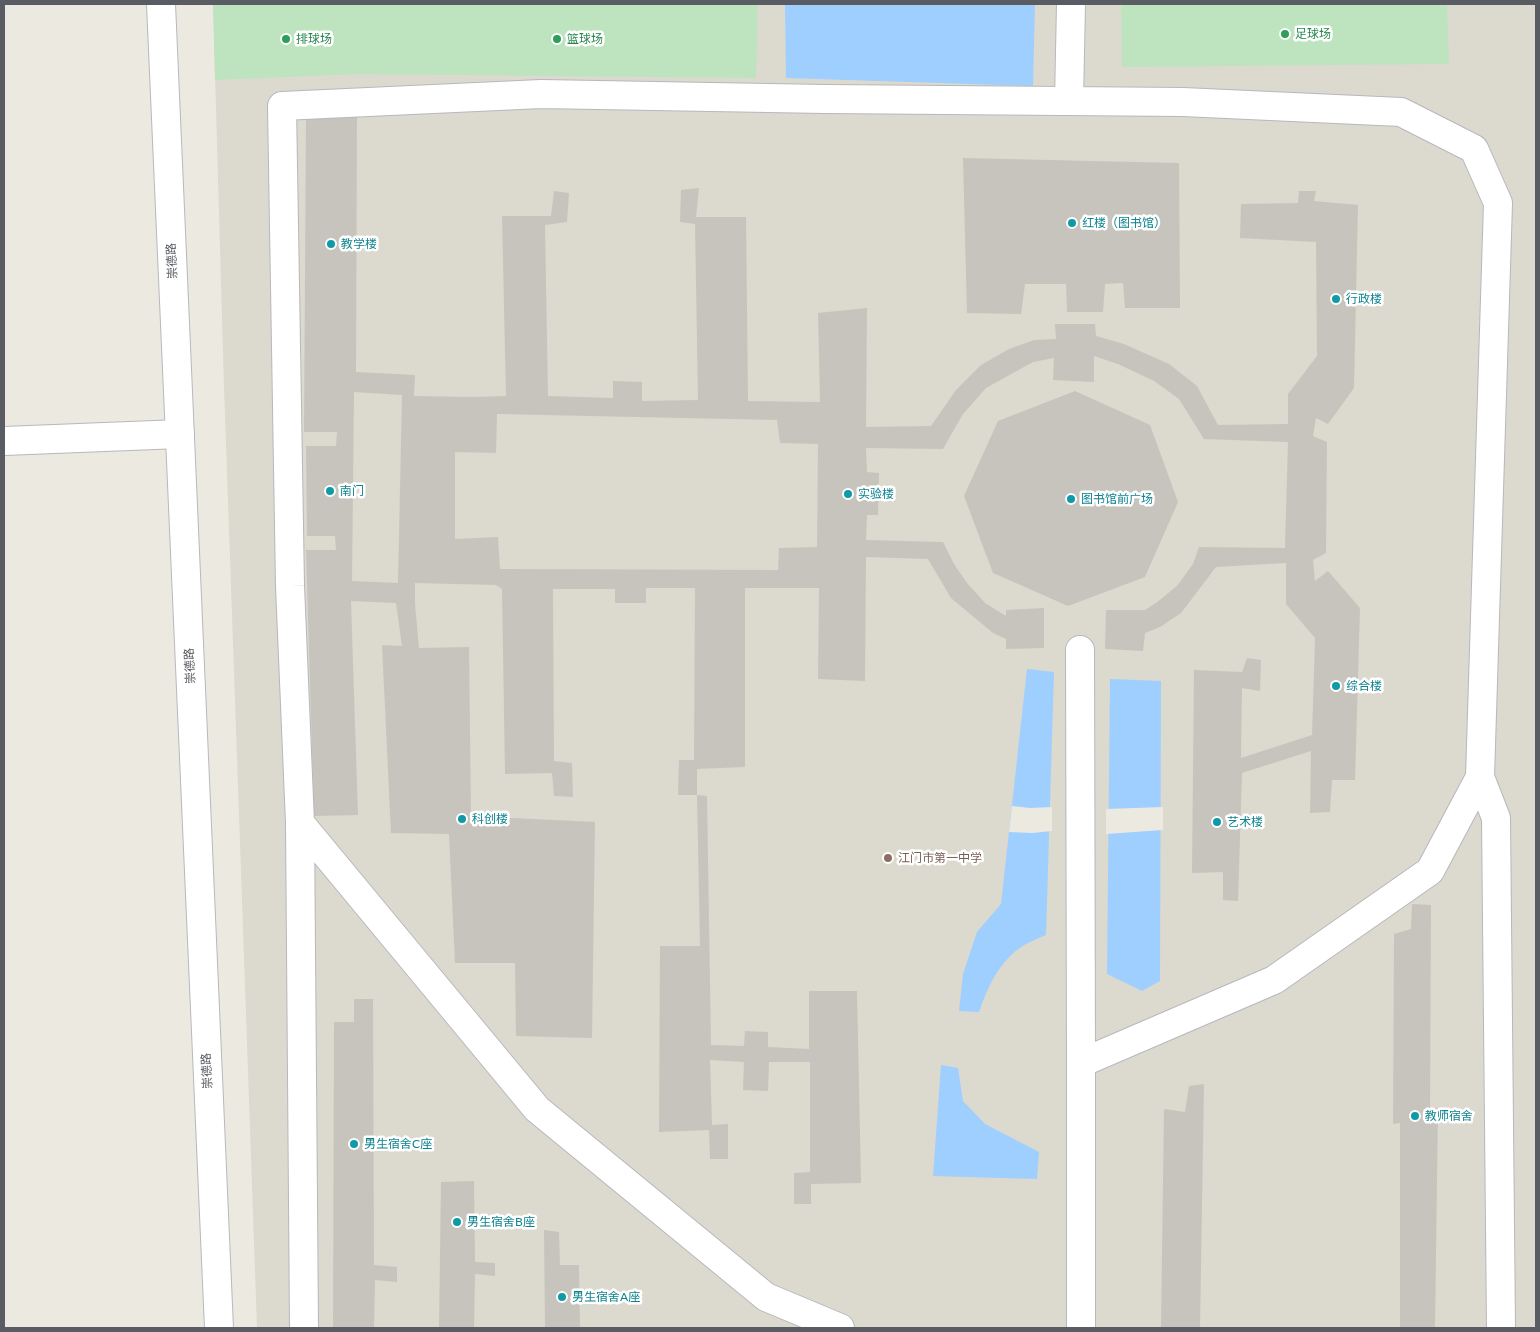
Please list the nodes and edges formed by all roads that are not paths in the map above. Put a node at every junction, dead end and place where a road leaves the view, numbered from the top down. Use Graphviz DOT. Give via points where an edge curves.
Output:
graph roads {
  1 [pos="161,4"];
  2 [pos="1071,4"];
  3 [pos="1069,101"];
  4 [pos="180,434"];
  5 [pos="4,441"];
  6 [pos="1080,650"];
  7 [pos="1480,777"];
  8 [pos="300,823"];
  9 [pos="1081,1063"];
  10 [pos="219,1328"];
  11 [pos="304,1328"];
  12 [pos="840,1328"];
  13 [pos="1081,1328"];
  14 [pos="1501,1328"];
  1 -- 4 [label="street, 崇德路"];
  2 -- 3 [label="street"];
  3 -- 7 [label="street" via="1184,102 1401,112 1474,149 1498,203"];
  3 -- 8 [label="street" via="541,94 282,106 290,586"];
  4 -- 5 [label="street"];
  4 -- 10 [label="street, 崇德路"];
  6 -- 9 [label="street"];
  7 -- 9 [label="street" via="1430,871 1274,980"];
  7 -- 14 [label="street" via="1496,818"];
  8 -- 11 [label="street"];
  8 -- 12 [label="street" via="537,1109 766,1297"];
  9 -- 13 [label="street"];
}
